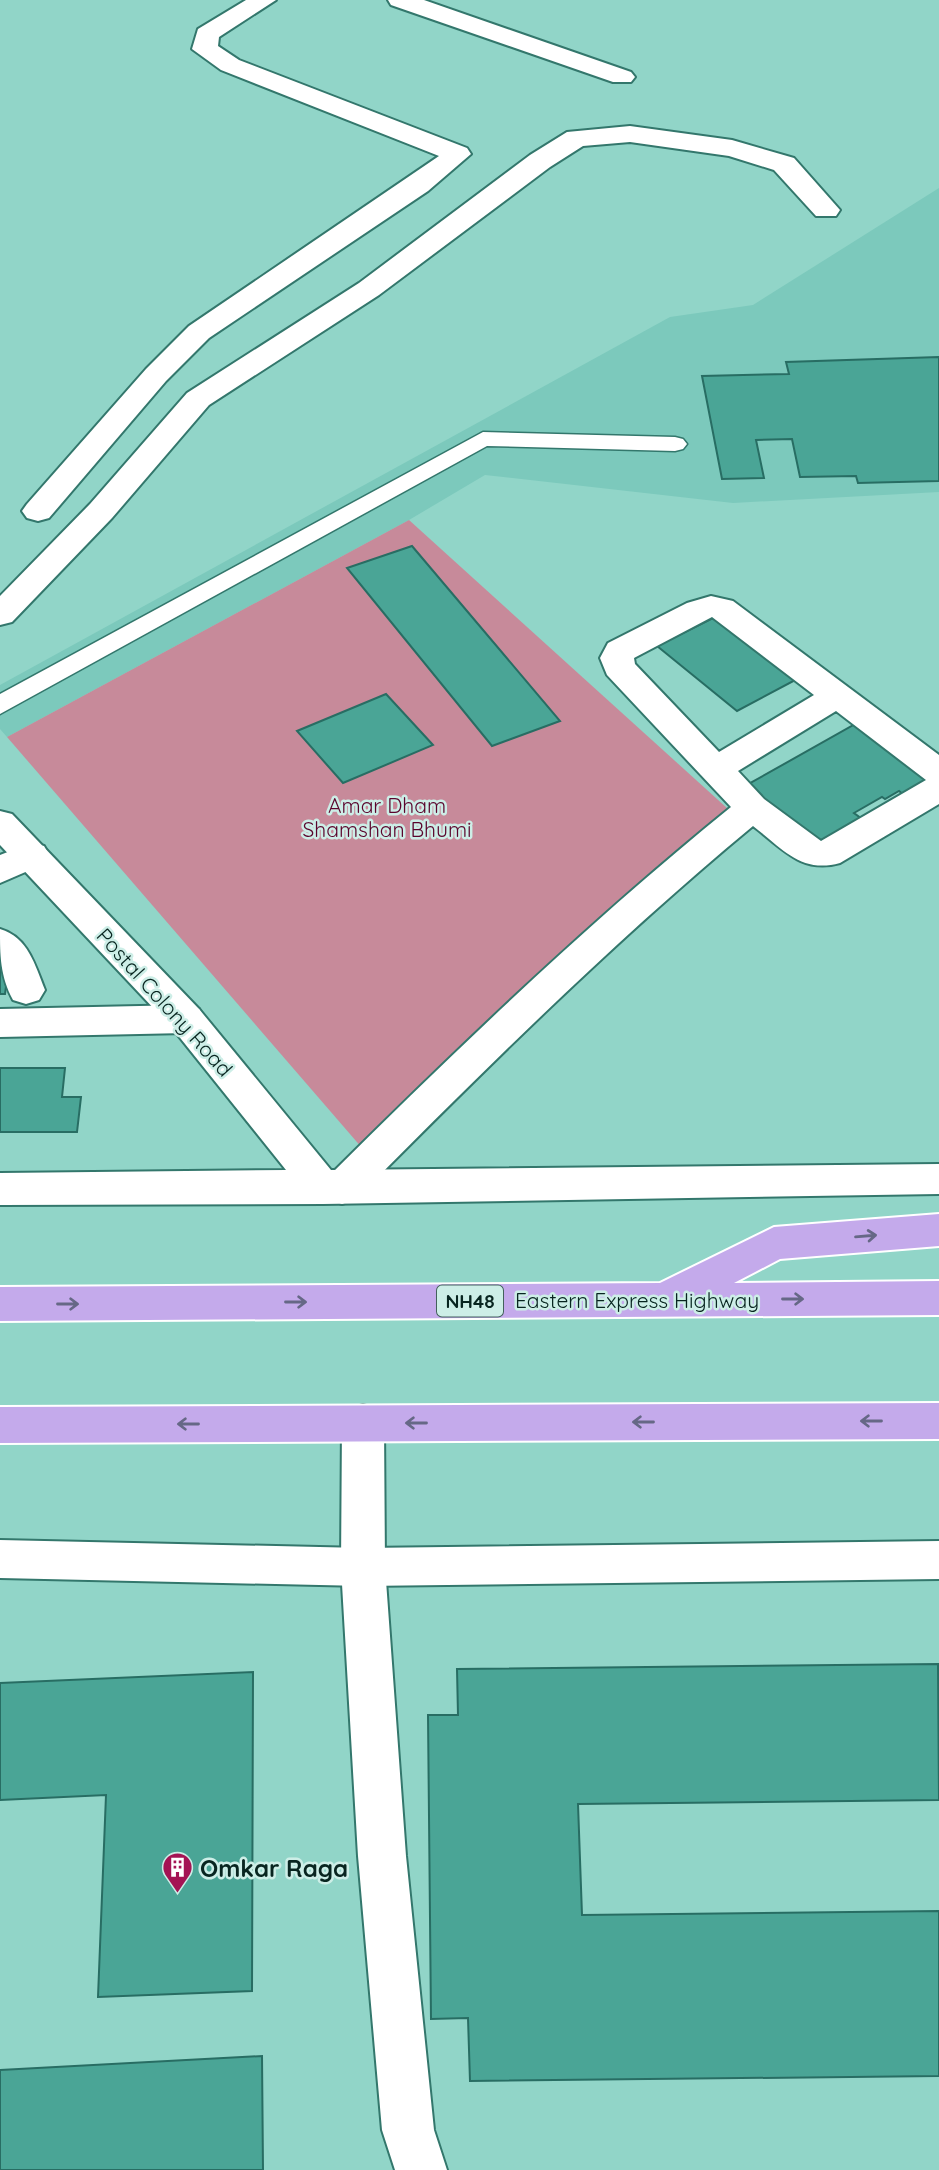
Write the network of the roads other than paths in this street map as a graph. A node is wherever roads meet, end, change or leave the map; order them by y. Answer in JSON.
{"nodes":[{"id":1,"x":264,"y":0,"type":"edge"},
{"id":2,"x":400,"y":0,"type":"edge"},
{"id":3,"x":622,"y":77,"type":"dead end"},
{"id":4,"x":488,"y":166,"type":"junction"},
{"id":5,"x":826,"y":210,"type":"dead end"},
{"id":6,"x":675,"y":444,"type":"dead end"},
{"id":7,"x":37,"y":510,"type":"dead end"},
{"id":8,"x":4,"y":604,"type":"edge"},
{"id":9,"x":838,"y":695,"type":"junction"},
{"id":10,"x":0,"y":705,"type":"edge"},
{"id":11,"x":716,"y":769,"type":"junction"},
{"id":12,"x":939,"y":773,"type":"edge"},
{"id":13,"x":939,"y":788,"type":"edge"},
{"id":14,"x":752,"y":808,"type":"junction"},
{"id":15,"x":0,"y":823,"type":"edge"},
{"id":16,"x":15,"y":863,"type":"edge"},
{"id":17,"x":0,"y":942,"type":"edge"},
{"id":18,"x":26,"y":990,"type":"dead end"},
{"id":19,"x":186,"y":1019,"type":"junction"},
{"id":20,"x":0,"y":1023,"type":"edge"},
{"id":21,"x":939,"y":1178,"type":"edge"},
{"id":22,"x":332,"y":1188,"type":"junction"},
{"id":23,"x":0,"y":1189,"type":"edge"},
{"id":24,"x":939,"y":1230,"type":"edge"},
{"id":25,"x":939,"y":1298,"type":"edge"},
{"id":26,"x":664,"y":1300,"type":"junction"},
{"id":27,"x":0,"y":1304,"type":"edge"},
{"id":28,"x":939,"y":1421,"type":"edge"},
{"id":29,"x":363,"y":1423,"type":"junction"},
{"id":30,"x":0,"y":1425,"type":"edge"},
{"id":31,"x":0,"y":1559,"type":"edge"},
{"id":32,"x":939,"y":1560,"type":"edge"},
{"id":33,"x":363,"y":1567,"type":"junction"},
{"id":34,"x":421,"y":2170,"type":"edge"}],
"edges":[{"from":1,"to":4,"type":"street"},
{"from":2,"to":3,"type":"street"},
{"from":4,"to":5,"type":"street"},
{"from":4,"to":7,"type":"street"},
{"from":4,"to":8,"type":"street"},
{"from":6,"to":10,"type":"lane"},
{"from":9,"to":11,"type":"street"},
{"from":9,"to":11,"type":"street"},
{"from":9,"to":12,"type":"street"},
{"from":11,"to":14,"type":"street"},
{"from":13,"to":14,"type":"street"},
{"from":14,"to":22,"type":"street"},
{"from":15,"to":16,"type":"street","name":"Postal Colony Road"},
{"from":16,"to":19,"type":"street","name":"Postal Colony Road"},
{"from":17,"to":18,"type":"street"},
{"from":19,"to":20,"type":"street"},
{"from":19,"to":22,"type":"street","name":"Postal Colony Road"},
{"from":21,"to":22,"type":"street"},
{"from":22,"to":23,"type":"street"},
{"from":26,"to":24,"type":"highway","one_way":true},
{"from":26,"to":25,"type":"highway","name":"Eastern Express Highway","number":"NH48","one_way":true},
{"from":27,"to":26,"type":"highway","name":"Eastern Express Highway","number":"NH48","one_way":true},
{"from":28,"to":29,"type":"highway","one_way":true},
{"from":29,"to":30,"type":"highway","one_way":true},
{"from":29,"to":33,"type":"street"},
{"from":31,"to":33,"type":"street"},
{"from":32,"to":33,"type":"street"},
{"from":33,"to":34,"type":"street"}]}
